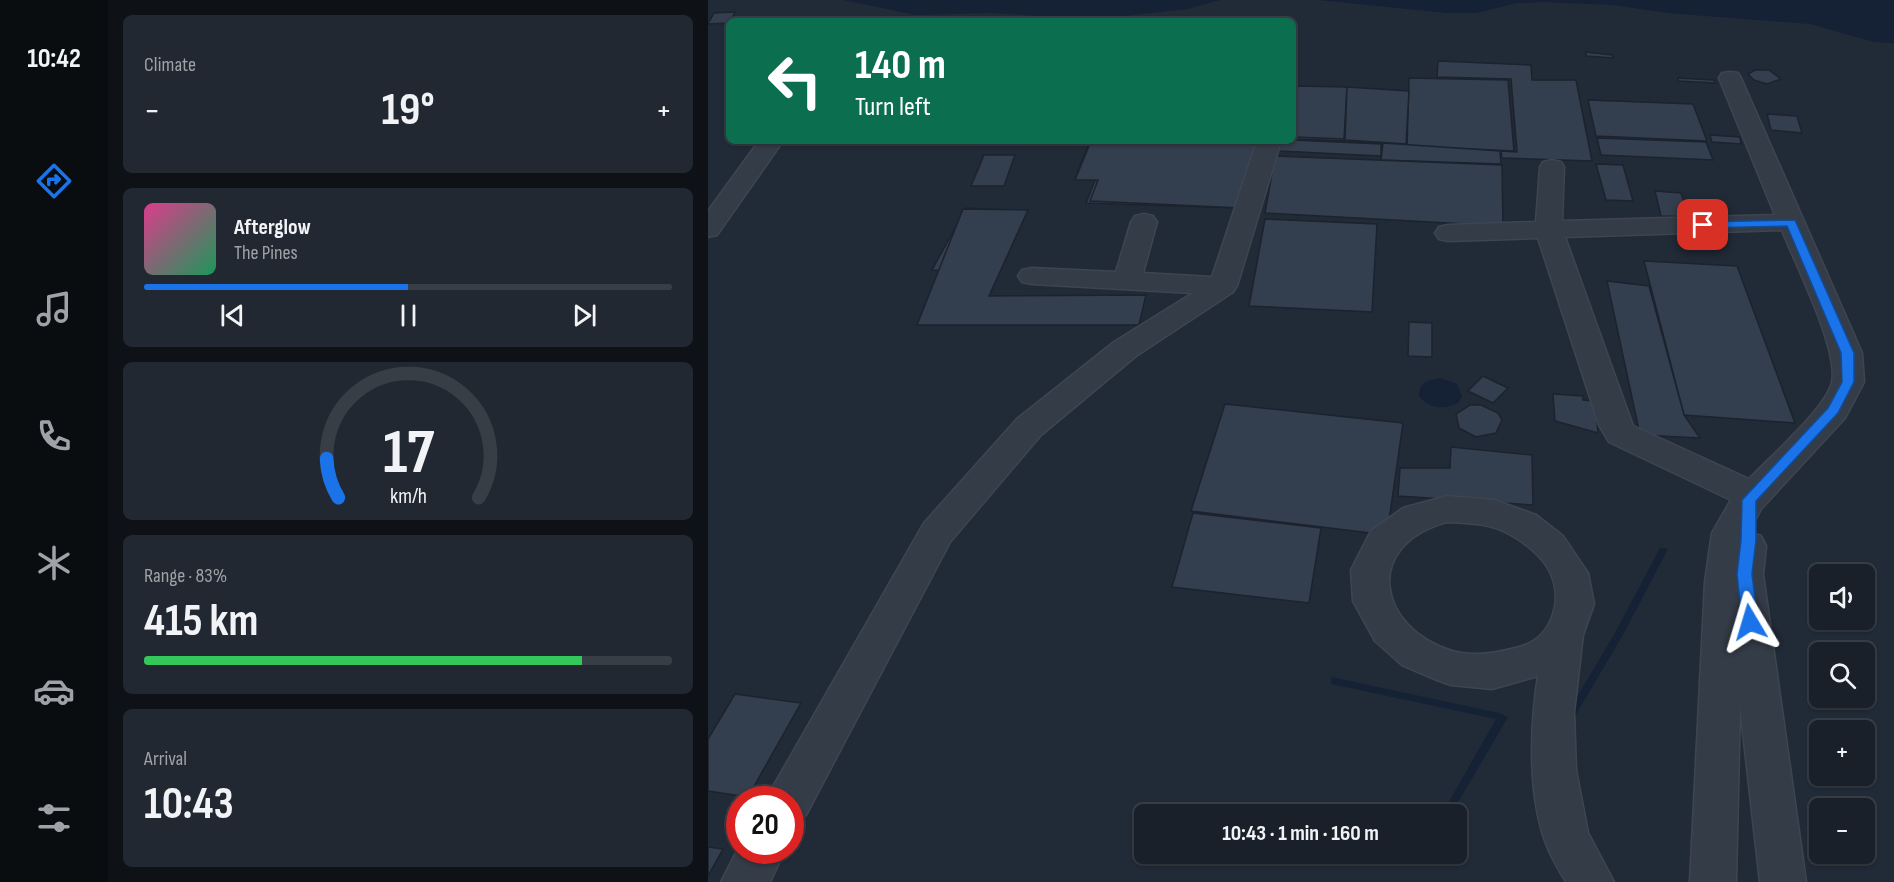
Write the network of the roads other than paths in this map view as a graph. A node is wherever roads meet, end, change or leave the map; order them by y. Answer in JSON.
{"nodes":[{"id":1,"x":1730,"y":78,"type":"dead end"},
{"id":2,"x":769,"y":144,"type":"edge"},
{"id":3,"x":1268,"y":144,"type":"edge"},
{"id":4,"x":1552,"y":167,"type":"dead end"},
{"id":5,"x":1143,"y":222,"type":"dead end"},
{"id":6,"x":1791,"y":222,"type":"junction"},
{"id":7,"x":708,"y":229,"type":"edge"},
{"id":8,"x":1548,"y":230,"type":"junction"},
{"id":9,"x":1448,"y":233,"type":"dead end"},
{"id":10,"x":1032,"y":276,"type":"dead end"},
{"id":11,"x":1127,"y":281,"type":"junction"},
{"id":12,"x":1223,"y":286,"type":"junction"},
{"id":13,"x":1751,"y":497,"type":"junction"},
{"id":14,"x":1564,"y":636,"type":"junction"},
{"id":15,"x":798,"y":786,"type":"edge"},
{"id":16,"x":754,"y":864,"type":"edge"},
{"id":17,"x":744,"y":882,"type":"edge"},
{"id":18,"x":1591,"y":882,"type":"edge"},
{"id":19,"x":1713,"y":882,"type":"edge"},
{"id":20,"x":1783,"y":882,"type":"edge"}],
"edges":[{"from":1,"to":6,"type":"street"},
{"from":2,"to":7,"type":"street"},
{"from":3,"to":12,"type":"street"},
{"from":4,"to":8,"type":"street"},
{"from":5,"to":11,"type":"street"},
{"from":6,"to":8,"type":"street"},
{"from":6,"to":13,"type":"street"},
{"from":8,"to":9,"type":"street"},
{"from":8,"to":13,"type":"street"},
{"from":10,"to":11,"type":"street"},
{"from":11,"to":12,"type":"street"},
{"from":12,"to":15,"type":"street"},
{"from":13,"to":19,"type":"street"},
{"from":13,"to":20,"type":"street"},
{"from":14,"to":14,"type":"street"},
{"from":14,"to":18,"type":"street"},
{"from":16,"to":17,"type":"street"}]}
